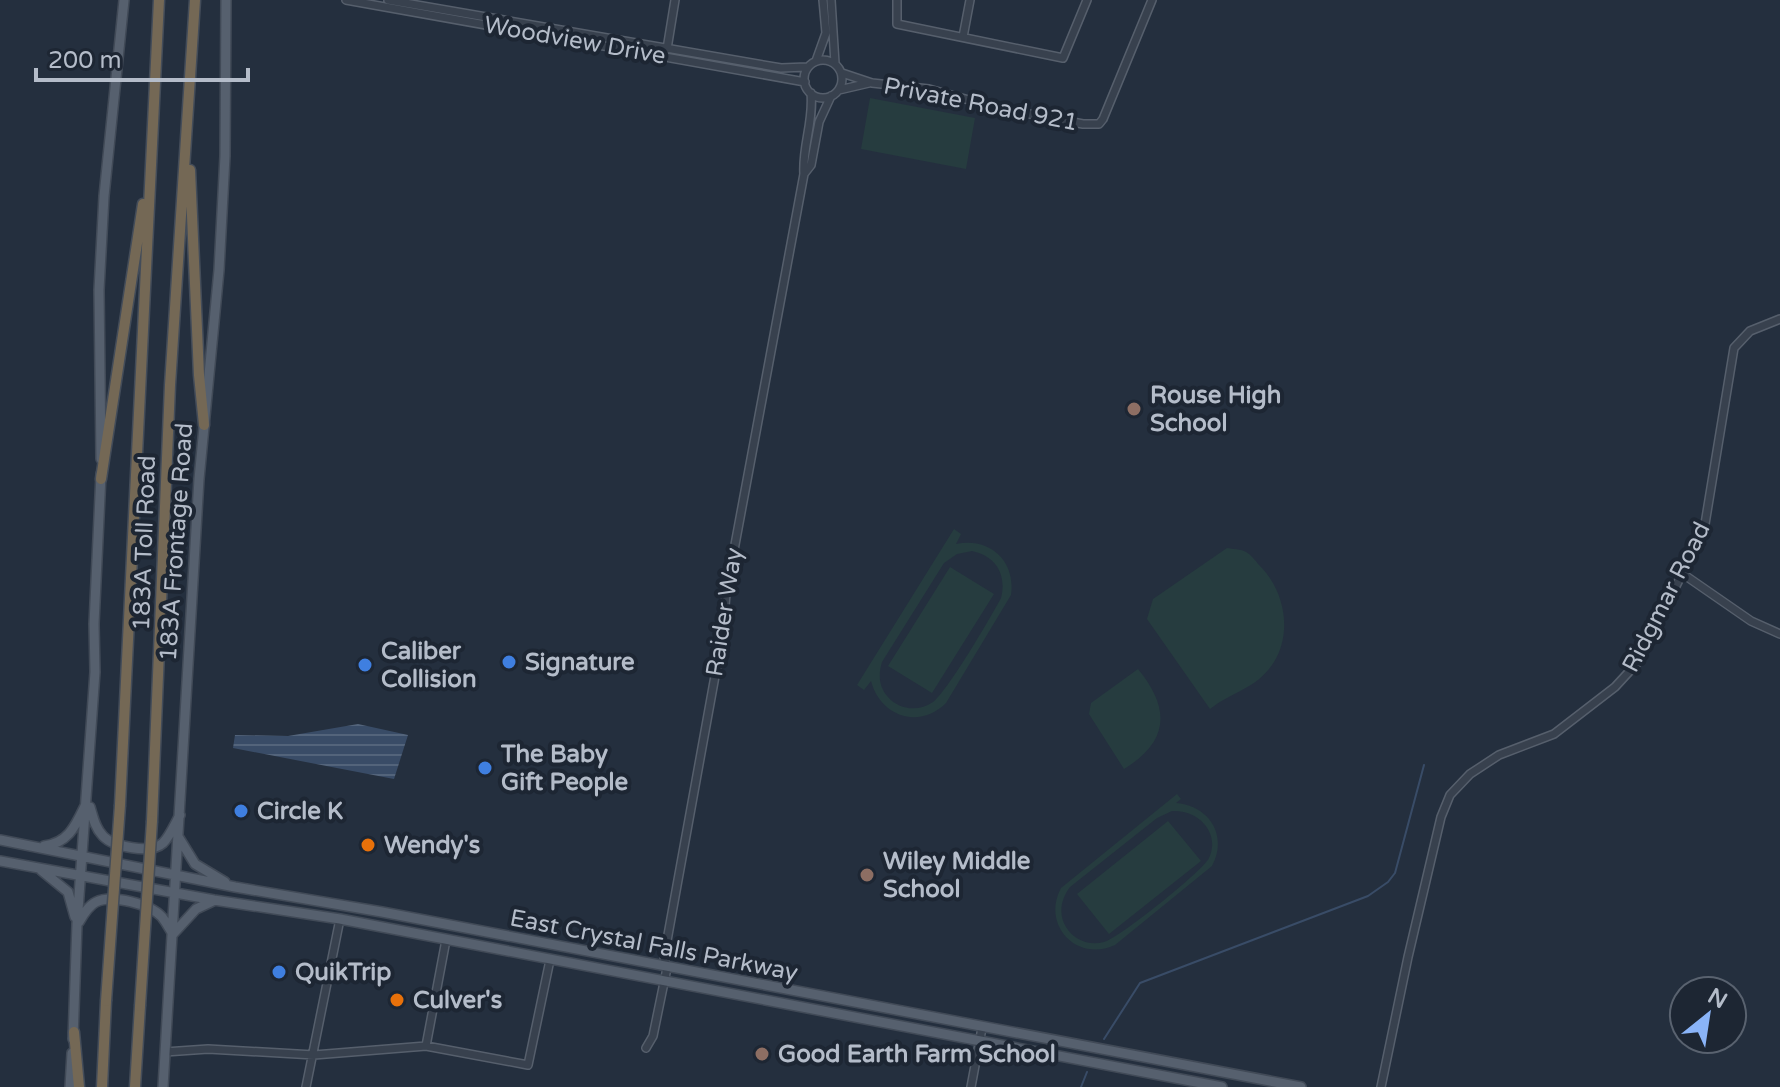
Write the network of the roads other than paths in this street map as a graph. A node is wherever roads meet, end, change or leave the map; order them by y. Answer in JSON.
{"nodes":[{"id":1,"x":124,"y":0,"type":"edge"},
{"id":2,"x":159,"y":0,"type":"edge"},
{"id":3,"x":195,"y":0,"type":"edge"},
{"id":4,"x":226,"y":0,"type":"edge"},
{"id":5,"x":346,"y":0,"type":"edge"},
{"id":6,"x":388,"y":0,"type":"edge"},
{"id":7,"x":675,"y":0,"type":"edge"},
{"id":8,"x":823,"y":0,"type":"edge"},
{"id":9,"x":831,"y":0,"type":"edge"},
{"id":10,"x":897,"y":0,"type":"edge"},
{"id":11,"x":970,"y":0,"type":"edge"},
{"id":12,"x":1087,"y":0,"type":"edge"},
{"id":13,"x":1152,"y":0,"type":"edge"},
{"id":14,"x":963,"y":37,"type":"junction"},
{"id":15,"x":668,"y":47,"type":"junction"},
{"id":16,"x":666,"y":57,"type":"junction"},
{"id":17,"x":816,"y":61,"type":"junction"},
{"id":18,"x":835,"y":63,"type":"junction"},
{"id":19,"x":807,"y":67,"type":"junction"},
{"id":20,"x":842,"y":73,"type":"junction"},
{"id":21,"x":805,"y":82,"type":"junction"},
{"id":22,"x":872,"y":83,"type":"junction"},
{"id":23,"x":839,"y":90,"type":"junction"},
{"id":24,"x":811,"y":93,"type":"junction"},
{"id":25,"x":831,"y":96,"type":"junction"},
{"id":26,"x":187,"y":124,"type":"junction"},
{"id":27,"x":152,"y":151,"type":"junction"},
{"id":28,"x":804,"y":174,"type":"junction"},
{"id":29,"x":1780,"y":319,"type":"edge"},
{"id":30,"x":204,"y":425,"type":"junction"},
{"id":31,"x":101,"y":479,"type":"junction"},
{"id":32,"x":1683,"y":574,"type":"junction"},
{"id":33,"x":1780,"y":634,"type":"edge"},
{"id":34,"x":88,"y":800,"type":"junction"},
{"id":35,"x":180,"y":814,"type":"junction"},
{"id":36,"x":179,"y":838,"type":"junction"},
{"id":37,"x":0,"y":840,"type":"edge"},
{"id":38,"x":35,"y":847,"type":"junction"},
{"id":39,"x":83,"y":856,"type":"junction"},
{"id":40,"x":0,"y":861,"type":"edge"},
{"id":41,"x":35,"y":867,"type":"junction"},
{"id":42,"x":81,"y":874,"type":"junction"},
{"id":43,"x":177,"y":875,"type":"junction"},
{"id":44,"x":235,"y":887,"type":"junction"},
{"id":45,"x":176,"y":893,"type":"junction"},
{"id":46,"x":214,"y":900,"type":"junction"},
{"id":47,"x":340,"y":919,"type":"junction"},
{"id":48,"x":77,"y":924,"type":"junction"},
{"id":49,"x":448,"y":926,"type":"junction"},
{"id":50,"x":173,"y":934,"type":"junction"},
{"id":51,"x":446,"y":940,"type":"junction"},
{"id":52,"x":552,"y":946,"type":"junction"},
{"id":53,"x":550,"y":960,"type":"junction"},
{"id":54,"x":667,"y":968,"type":"junction"},
{"id":55,"x":664,"y":981,"type":"junction"},
{"id":56,"x":828,"y":999,"type":"junction"},
{"id":57,"x":826,"y":1013,"type":"junction"},
{"id":58,"x":982,"y":1028,"type":"junction"},
{"id":59,"x":74,"y":1032,"type":"junction"},
{"id":60,"x":980,"y":1041,"type":"junction"},
{"id":61,"x":426,"y":1046,"type":"junction"},
{"id":62,"x":646,"y":1048,"type":"dead end"},
{"id":63,"x":165,"y":1052,"type":"junction"},
{"id":64,"x":314,"y":1055,"type":"junction"},
{"id":65,"x":1140,"y":1057,"type":"junction"},
{"id":66,"x":1140,"y":1072,"type":"junction"},
{"id":67,"x":70,"y":1087,"type":"edge"},
{"id":68,"x":79,"y":1087,"type":"edge"},
{"id":69,"x":102,"y":1087,"type":"edge"},
{"id":70,"x":135,"y":1087,"type":"edge"},
{"id":71,"x":163,"y":1087,"type":"edge"},
{"id":72,"x":306,"y":1087,"type":"edge"},
{"id":73,"x":971,"y":1087,"type":"edge"},
{"id":74,"x":1222,"y":1087,"type":"edge"},
{"id":75,"x":1301,"y":1087,"type":"edge"},
{"id":76,"x":1381,"y":1087,"type":"edge"}],
"edges":[{"from":1,"to":31,"type":"main road"},
{"from":2,"to":27,"type":"highway","name":"183A Toll Road"},
{"from":3,"to":26,"type":"highway","name":"183A Toll Road"},
{"from":4,"to":30,"type":"main road","name":"183A Frontage Road"},
{"from":5,"to":16,"type":"street","name":"Woodview Drive"},
{"from":6,"to":15,"type":"street","name":"Woodview Drive"},
{"from":7,"to":15,"type":"street"},
{"from":8,"to":17,"type":"street"},
{"from":9,"to":18,"type":"street"},
{"from":10,"to":14,"type":"street"},
{"from":11,"to":14,"type":"street"},
{"from":12,"to":14,"type":"street"},
{"from":13,"to":22,"type":"street","name":"Private Road 921"},
{"from":15,"to":16,"type":"street"},
{"from":15,"to":19,"type":"street","name":"Woodview Drive"},
{"from":16,"to":21,"type":"street","name":"Woodview Drive"},
{"from":17,"to":18,"type":"street"},
{"from":17,"to":19,"type":"street"},
{"from":18,"to":20,"type":"street"},
{"from":19,"to":21,"type":"street"},
{"from":20,"to":22,"type":"street","name":"Private Road 921"},
{"from":20,"to":23,"type":"street"},
{"from":21,"to":24,"type":"street"},
{"from":22,"to":23,"type":"street","name":"Private Road 921"},
{"from":23,"to":25,"type":"street"},
{"from":24,"to":25,"type":"street"},
{"from":24,"to":28,"type":"street","name":"Raider Way"},
{"from":25,"to":28,"type":"street","name":"Raider Way"},
{"from":26,"to":30,"type":"highway"},
{"from":26,"to":70,"type":"highway","name":"183A Toll Road","bridge":true},
{"from":27,"to":31,"type":"highway"},
{"from":27,"to":69,"type":"highway","name":"183A Toll Road","bridge":true},
{"from":28,"to":54,"type":"street","name":"Raider Way"},
{"from":29,"to":32,"type":"street","name":"Ridgmar Road"},
{"from":30,"to":35,"type":"main road","name":"183A Frontage Road"},
{"from":31,"to":34,"type":"main road"},
{"from":32,"to":33,"type":"street"},
{"from":32,"to":76,"type":"street","name":"Ridgmar Road"},
{"from":34,"to":35,"type":"main road"},
{"from":34,"to":38,"type":"main road"},
{"from":34,"to":39,"type":"main road"},
{"from":35,"to":36,"type":"main road","name":"183A Frontage Road"},
{"from":36,"to":43,"type":"main road","name":"183A Frontage Road"},
{"from":36,"to":44,"type":"main road"},
{"from":37,"to":38,"type":"main road","name":"East Crystal Falls Parkway"},
{"from":38,"to":39,"type":"main road","name":"East Crystal Falls Parkway"},
{"from":39,"to":42,"type":"main road"},
{"from":39,"to":43,"type":"main road","name":"East Crystal Falls Parkway"},
{"from":40,"to":41,"type":"main road","name":"East Crystal Falls Parkway"},
{"from":41,"to":42,"type":"main road","name":"East Crystal Falls Parkway"},
{"from":41,"to":48,"type":"main road"},
{"from":42,"to":45,"type":"main road","name":"East Crystal Falls Parkway"},
{"from":42,"to":48,"type":"main road"},
{"from":43,"to":44,"type":"main road","name":"East Crystal Falls Parkway"},
{"from":43,"to":45,"type":"main road","name":"183A Frontage Road"},
{"from":44,"to":49,"type":"main road","name":"East Crystal Falls Parkway"},
{"from":45,"to":46,"type":"main road","name":"East Crystal Falls Parkway"},
{"from":45,"to":50,"type":"main road","name":"183A Frontage Road"},
{"from":46,"to":47,"type":"main road","name":"East Crystal Falls Parkway"},
{"from":46,"to":50,"type":"main road"},
{"from":47,"to":51,"type":"main road","name":"East Crystal Falls Parkway"},
{"from":47,"to":64,"type":"street"},
{"from":48,"to":50,"type":"main road"},
{"from":48,"to":59,"type":"main road"},
{"from":49,"to":51,"type":"main road"},
{"from":49,"to":52,"type":"main road","name":"East Crystal Falls Parkway"},
{"from":50,"to":63,"type":"main road","name":"183A Frontage Road"},
{"from":51,"to":53,"type":"main road","name":"East Crystal Falls Parkway"},
{"from":51,"to":61,"type":"street"},
{"from":52,"to":53,"type":"main road"},
{"from":52,"to":54,"type":"main road","name":"East Crystal Falls Parkway"},
{"from":53,"to":55,"type":"main road","name":"East Crystal Falls Parkway"},
{"from":53,"to":61,"type":"street"},
{"from":54,"to":55,"type":"street","name":"Raider Way"},
{"from":54,"to":56,"type":"main road","name":"East Crystal Falls Parkway"},
{"from":55,"to":57,"type":"main road","name":"East Crystal Falls Parkway"},
{"from":55,"to":62,"type":"street","name":"Raider Way"},
{"from":56,"to":57,"type":"main road"},
{"from":56,"to":58,"type":"main road","name":"East Crystal Falls Parkway"},
{"from":57,"to":60,"type":"main road","name":"East Crystal Falls Parkway"},
{"from":58,"to":60,"type":"street"},
{"from":58,"to":65,"type":"main road","name":"East Crystal Falls Parkway"},
{"from":59,"to":67,"type":"main road"},
{"from":59,"to":68,"type":"highway"},
{"from":60,"to":66,"type":"main road","name":"East Crystal Falls Parkway"},
{"from":60,"to":73,"type":"street"},
{"from":61,"to":64,"type":"street"},
{"from":63,"to":64,"type":"street"},
{"from":63,"to":71,"type":"main road","name":"183A Frontage Road"},
{"from":64,"to":72,"type":"street"},
{"from":65,"to":66,"type":"main road"},
{"from":65,"to":75,"type":"main road","name":"East Crystal Falls Parkway"},
{"from":66,"to":74,"type":"main road","name":"East Crystal Falls Parkway"}]}
